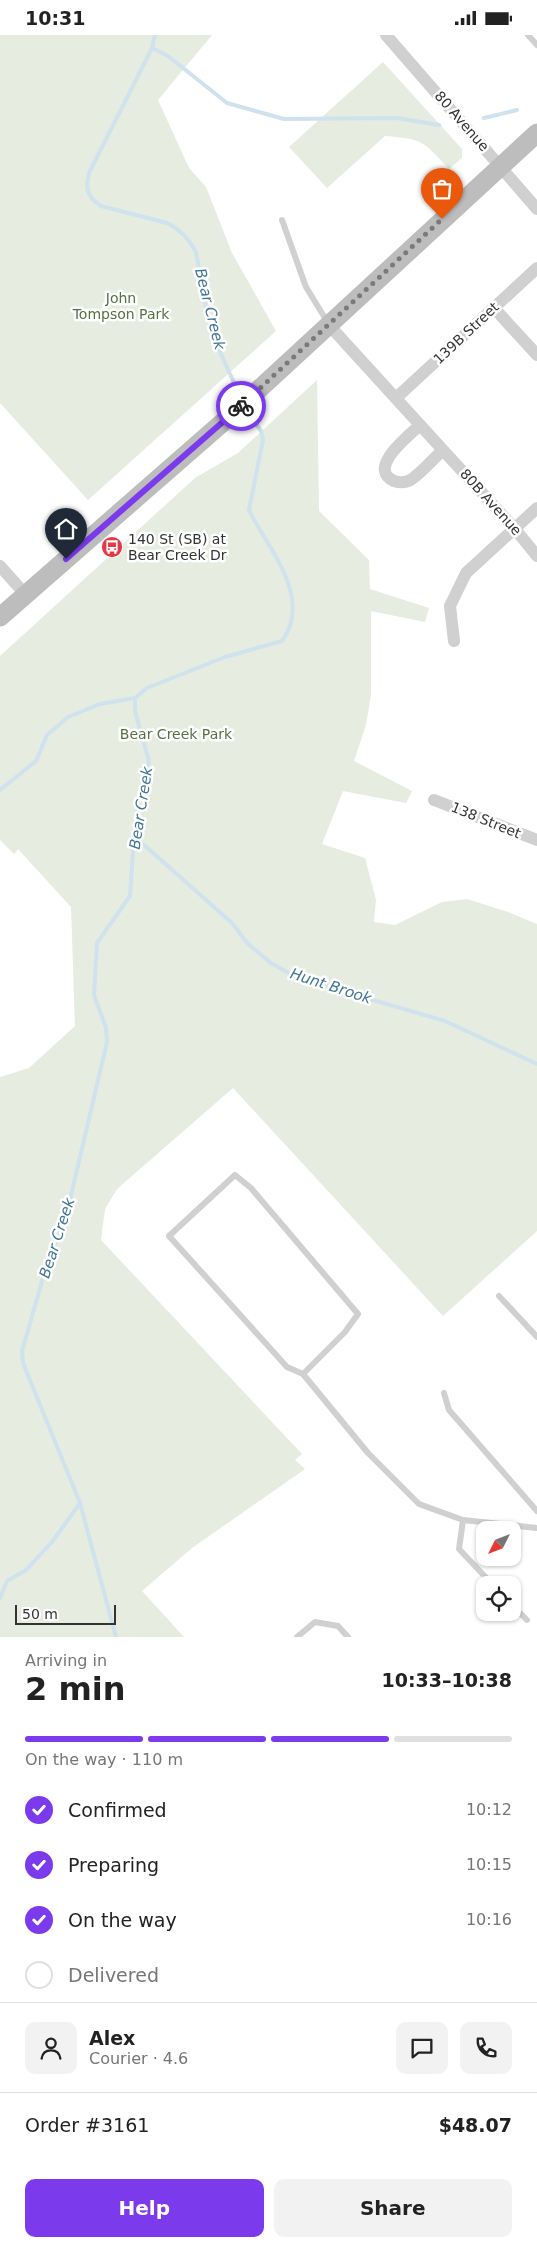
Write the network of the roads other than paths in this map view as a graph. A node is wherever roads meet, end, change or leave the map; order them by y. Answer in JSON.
{"nodes":[{"id":1,"x":386,"y":35,"type":"edge"},
{"id":2,"x":528,"y":35,"type":"edge"},
{"id":3,"x":537,"y":45,"type":"edge"},
{"id":4,"x":537,"y":133,"type":"edge"},
{"id":5,"x":501,"y":166,"type":"junction"},
{"id":6,"x":537,"y":209,"type":"edge"},
{"id":7,"x":282,"y":220,"type":"dead end"},
{"id":8,"x":537,"y":268,"type":"edge"},
{"id":9,"x":494,"y":308,"type":"junction"},
{"id":10,"x":328,"y":324,"type":"junction"},
{"id":11,"x":537,"y":355,"type":"edge"},
{"id":12,"x":396,"y":398,"type":"junction"},
{"id":13,"x":420,"y":425,"type":"junction"},
{"id":14,"x":443,"y":450,"type":"junction"},
{"id":15,"x":537,"y":509,"type":"edge"},
{"id":16,"x":515,"y":529,"type":"junction"},
{"id":17,"x":537,"y":556,"type":"edge"},
{"id":18,"x":0,"y":566,"type":"edge"},
{"id":19,"x":25,"y":594,"type":"junction"},
{"id":20,"x":0,"y":617,"type":"edge"},
{"id":21,"x":454,"y":641,"type":"dead end"},
{"id":22,"x":434,"y":800,"type":"dead end"},
{"id":23,"x":537,"y":840,"type":"edge"},
{"id":24,"x":499,"y":1296,"type":"dead end"},
{"id":25,"x":537,"y":1337,"type":"edge"},
{"id":26,"x":303,"y":1374,"type":"junction"},
{"id":27,"x":444,"y":1393,"type":"dead end"},
{"id":28,"x":537,"y":1511,"type":"edge"},
{"id":29,"x":463,"y":1520,"type":"junction"},
{"id":30,"x":537,"y":1529,"type":"edge"},
{"id":31,"x":484,"y":1576,"type":"edge"},
{"id":32,"x":521,"y":1614,"type":"edge"},
{"id":33,"x":527,"y":1620,"type":"dead end"},
{"id":34,"x":297,"y":1637,"type":"edge"},
{"id":35,"x":348,"y":1637,"type":"edge"}],
"edges":[{"from":1,"to":5,"type":"street","name":"80 Avenue"},
{"from":2,"to":3,"type":"lane"},
{"from":4,"to":5,"type":"main road"},
{"from":5,"to":6,"type":"street","name":"80 Avenue"},
{"from":5,"to":10,"type":"main road"},
{"from":7,"to":10,"type":"lane"},
{"from":8,"to":9,"type":"street","name":"139B Street"},
{"from":9,"to":11,"type":"street"},
{"from":9,"to":12,"type":"street","name":"139B Street"},
{"from":10,"to":12,"type":"street","name":"80B Avenue"},
{"from":10,"to":19,"type":"main road"},
{"from":12,"to":13,"type":"street","name":"80B Avenue"},
{"from":13,"to":14,"type":"street","name":"80B Avenue"},
{"from":13,"to":14,"type":"street"},
{"from":14,"to":16,"type":"street","name":"80B Avenue"},
{"from":15,"to":16,"type":"street"},
{"from":16,"to":17,"type":"street","name":"80B Avenue"},
{"from":16,"to":21,"type":"street"},
{"from":18,"to":19,"type":"street"},
{"from":19,"to":20,"type":"main road"},
{"from":22,"to":23,"type":"street","name":"138 Street"},
{"from":24,"to":25,"type":"lane"},
{"from":26,"to":26,"type":"lane"},
{"from":26,"to":29,"type":"lane"},
{"from":27,"to":28,"type":"lane"},
{"from":29,"to":30,"type":"lane"},
{"from":29,"to":31,"type":"lane"},
{"from":32,"to":33,"type":"lane"},
{"from":34,"to":35,"type":"lane"}]}
